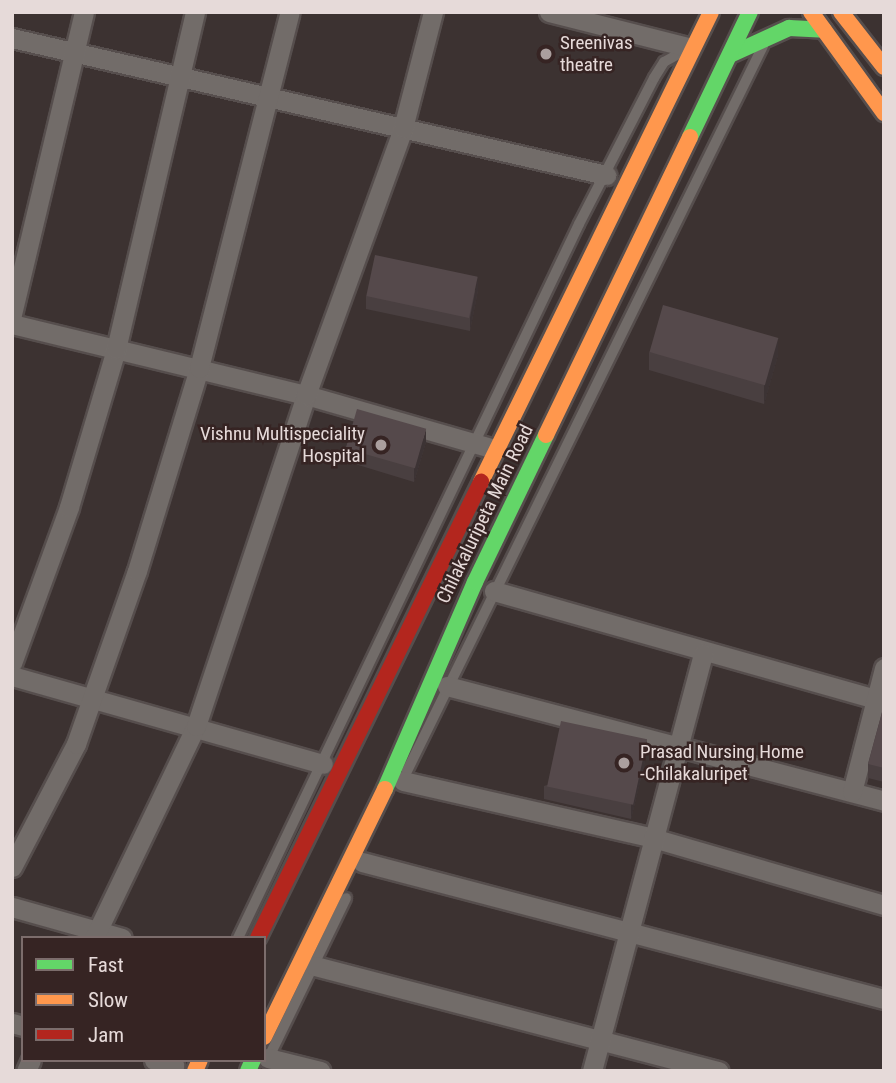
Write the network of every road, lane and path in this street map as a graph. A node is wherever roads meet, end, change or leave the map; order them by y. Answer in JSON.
{"nodes":[{"id":1,"x":84,"y":12,"type":"edge"},
{"id":2,"x":195,"y":12,"type":"edge"},
{"id":3,"x":290,"y":12,"type":"edge"},
{"id":4,"x":433,"y":12,"type":"edge"},
{"id":5,"x":549,"y":12,"type":"edge"},
{"id":6,"x":710,"y":12,"type":"edge"},
{"id":7,"x":750,"y":12,"type":"edge"},
{"id":8,"x":811,"y":12,"type":"edge"},
{"id":9,"x":841,"y":12,"type":"edge"},
{"id":10,"x":824,"y":30,"type":"junction"},
{"id":11,"x":767,"y":36,"type":"junction"},
{"id":12,"x":12,"y":38,"type":"edge"},
{"id":13,"x":692,"y":46,"type":"junction"},
{"id":14,"x":76,"y":52,"type":"junction"},
{"id":15,"x":732,"y":54,"type":"junction"},
{"id":16,"x":884,"y":67,"type":"edge"},
{"id":17,"x":180,"y":77,"type":"junction"},
{"id":18,"x":267,"y":97,"type":"junction"},
{"id":19,"x":884,"y":113,"type":"edge"},
{"id":20,"x":403,"y":128,"type":"junction"},
{"id":21,"x":606,"y":175,"type":"junction"},
{"id":22,"x":12,"y":314,"type":"edge"},
{"id":23,"x":12,"y":324,"type":"edge"},
{"id":24,"x":116,"y":349,"type":"junction"},
{"id":25,"x":199,"y":369,"type":"junction"},
{"id":26,"x":306,"y":394,"type":"junction"},
{"id":27,"x":486,"y":446,"type":"junction"},
{"id":28,"x":494,"y":591,"type":"junction"},
{"id":29,"x":703,"y":653,"type":"junction"},
{"id":30,"x":12,"y":663,"type":"edge"},
{"id":31,"x":884,"y":668,"type":"edge"},
{"id":32,"x":12,"y":676,"type":"edge"},
{"id":33,"x":447,"y":686,"type":"junction"},
{"id":34,"x":875,"y":699,"type":"junction"},
{"id":35,"x":90,"y":701,"type":"junction"},
{"id":36,"x":196,"y":726,"type":"junction"},
{"id":37,"x":677,"y":745,"type":"junction"},
{"id":38,"x":323,"y":764,"type":"junction"},
{"id":39,"x":403,"y":780,"type":"junction"},
{"id":40,"x":852,"y":792,"type":"junction"},
{"id":41,"x":884,"y":801,"type":"edge"},
{"id":42,"x":653,"y":838,"type":"junction"},
{"id":43,"x":362,"y":862,"type":"junction"},
{"id":44,"x":12,"y":867,"type":"edge"},
{"id":45,"x":884,"y":905,"type":"edge"},
{"id":46,"x":12,"y":907,"type":"edge"},
{"id":47,"x":629,"y":932,"type":"junction"},
{"id":48,"x":95,"y":934,"type":"edge"},
{"id":49,"x":239,"y":936,"type":"edge"},
{"id":50,"x":259,"y":936,"type":"edge"},
{"id":51,"x":315,"y":966,"type":"junction"},
{"id":52,"x":884,"y":999,"type":"edge"},
{"id":53,"x":266,"y":1033,"type":"edge"},
{"id":54,"x":601,"y":1040,"type":"junction"},
{"id":55,"x":266,"y":1054,"type":"edge"},
{"id":56,"x":261,"y":1063,"type":"edge"},
{"id":57,"x":248,"y":1071,"type":"edge"},
{"id":58,"x":320,"y":1071,"type":"edge"},
{"id":59,"x":592,"y":1071,"type":"edge"},
{"id":60,"x":719,"y":1071,"type":"edge"}],
"edges":[{"from":1,"to":14,"type":"street"},
{"from":2,"to":17,"type":"street"},
{"from":3,"to":18,"type":"street"},
{"from":4,"to":20,"type":"street"},
{"from":5,"to":13,"type":"street"},
{"from":6,"to":13,"type":"main road","name":"Chilakaluripeta Main Road"},
{"from":7,"to":15,"type":"main road","name":"Chilakaluripeta Main Road"},
{"from":8,"to":10,"type":"main road"},
{"from":9,"to":16,"type":"main road"},
{"from":10,"to":11,"type":"main road"},
{"from":10,"to":19,"type":"main road"},
{"from":11,"to":15,"type":"main road"},
{"from":11,"to":28,"type":"lane"},
{"from":12,"to":14,"type":"street"},
{"from":13,"to":21,"type":"lane"},
{"from":13,"to":27,"type":"main road","name":"Chilakaluripeta Main Road"},
{"from":14,"to":17,"type":"street"},
{"from":14,"to":22,"type":"street"},
{"from":15,"to":53,"type":"main road","name":"Chilakaluripeta Main Road"},
{"from":17,"to":18,"type":"street"},
{"from":17,"to":24,"type":"street"},
{"from":18,"to":20,"type":"street"},
{"from":18,"to":25,"type":"street"},
{"from":20,"to":21,"type":"street"},
{"from":20,"to":26,"type":"street"},
{"from":21,"to":27,"type":"lane"},
{"from":23,"to":24,"type":"street"},
{"from":24,"to":25,"type":"street"},
{"from":24,"to":30,"type":"street"},
{"from":25,"to":26,"type":"street"},
{"from":25,"to":35,"type":"street"},
{"from":26,"to":27,"type":"street"},
{"from":26,"to":36,"type":"street"},
{"from":27,"to":38,"type":"lane"},
{"from":27,"to":50,"type":"main road","name":"Chilakaluripeta Main Road"},
{"from":28,"to":29,"type":"street"},
{"from":28,"to":33,"type":"lane"},
{"from":29,"to":34,"type":"street"},
{"from":29,"to":37,"type":"street"},
{"from":31,"to":34,"type":"street"},
{"from":32,"to":35,"type":"street"},
{"from":33,"to":37,"type":"street"},
{"from":33,"to":39,"type":"lane"},
{"from":34,"to":40,"type":"street"},
{"from":35,"to":36,"type":"street"},
{"from":35,"to":44,"type":"street"},
{"from":36,"to":38,"type":"street"},
{"from":36,"to":48,"type":"street"},
{"from":37,"to":40,"type":"street"},
{"from":37,"to":42,"type":"street"},
{"from":38,"to":49,"type":"lane"},
{"from":39,"to":42,"type":"street"},
{"from":39,"to":43,"type":"lane"},
{"from":40,"to":41,"type":"street"},
{"from":42,"to":45,"type":"street"},
{"from":42,"to":47,"type":"street"},
{"from":43,"to":47,"type":"street"},
{"from":43,"to":51,"type":"lane"},
{"from":46,"to":48,"type":"street"},
{"from":47,"to":52,"type":"street"},
{"from":47,"to":54,"type":"street"},
{"from":51,"to":54,"type":"street"},
{"from":51,"to":55,"type":"lane"},
{"from":54,"to":59,"type":"street"},
{"from":54,"to":60,"type":"street"},
{"from":56,"to":57,"type":"main road"},
{"from":56,"to":58,"type":"street"}]}
